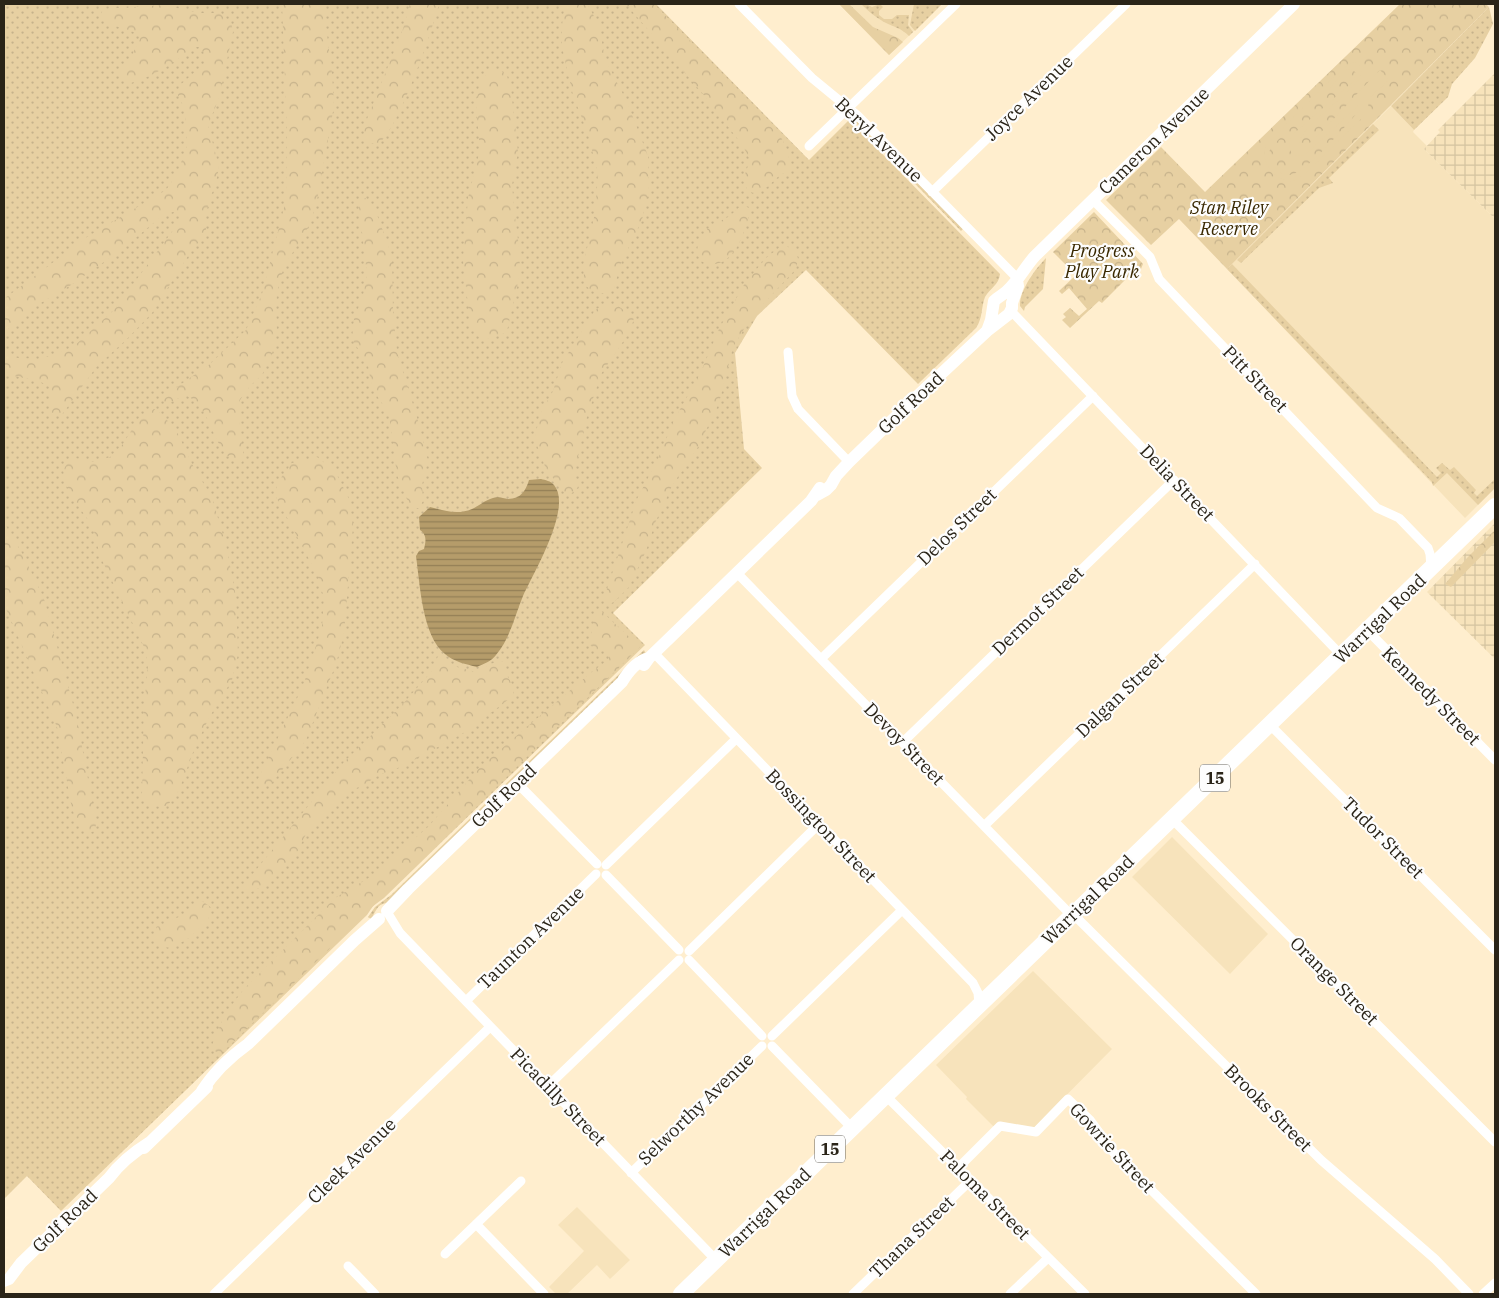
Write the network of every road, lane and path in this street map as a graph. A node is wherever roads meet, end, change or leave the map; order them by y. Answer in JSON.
{"nodes":[{"id":1,"x":738,"y":4,"type":"edge"},
{"id":2,"x":956,"y":4,"type":"edge"},
{"id":3,"x":1126,"y":4,"type":"edge"},
{"id":4,"x":1294,"y":4,"type":"edge"},
{"id":5,"x":849,"y":108,"type":"junction"},
{"id":6,"x":809,"y":146,"type":"dead end"},
{"id":7,"x":932,"y":192,"type":"junction"},
{"id":8,"x":1093,"y":200,"type":"junction"},
{"id":9,"x":1017,"y":280,"type":"junction"},
{"id":10,"x":1001,"y":296,"type":"junction"},
{"id":11,"x":994,"y":308,"type":"junction"},
{"id":12,"x":1010,"y":310,"type":"junction"},
{"id":13,"x":987,"y":331,"type":"junction"},
{"id":14,"x":788,"y":352,"type":"dead end"},
{"id":15,"x":1093,"y":396,"type":"junction"},
{"id":16,"x":849,"y":462,"type":"junction"},
{"id":17,"x":1174,"y":480,"type":"junction"},
{"id":18,"x":1495,"y":506,"type":"edge"},
{"id":19,"x":1428,"y":548,"type":"junction"},
{"id":20,"x":1450,"y":550,"type":"junction"},
{"id":21,"x":1255,"y":564,"type":"junction"},
{"id":22,"x":1431,"y":568,"type":"junction"},
{"id":23,"x":737,"y":573,"type":"junction"},
{"id":24,"x":1368,"y":631,"type":"junction"},
{"id":25,"x":651,"y":655,"type":"junction"},
{"id":26,"x":1342,"y":656,"type":"junction"},
{"id":27,"x":821,"y":659,"type":"junction"},
{"id":28,"x":1270,"y":725,"type":"junction"},
{"id":29,"x":736,"y":738,"type":"junction"},
{"id":30,"x":902,"y":742,"type":"junction"},
{"id":31,"x":1495,"y":760,"type":"edge"},
{"id":32,"x":517,"y":783,"type":"junction"},
{"id":33,"x":1172,"y":819,"type":"junction"},
{"id":34,"x":819,"y":824,"type":"junction"},
{"id":35,"x":984,"y":826,"type":"junction"},
{"id":36,"x":602,"y":865,"type":"junction"},
{"id":37,"x":596,"y":874,"type":"junction"},
{"id":38,"x":606,"y":875,"type":"junction"},
{"id":39,"x":902,"y":910,"type":"junction"},
{"id":40,"x":1072,"y":915,"type":"junction"},
{"id":41,"x":384,"y":917,"type":"junction"},
{"id":42,"x":1495,"y":950,"type":"edge"},
{"id":43,"x":684,"y":955,"type":"junction"},
{"id":44,"x":466,"y":1001,"type":"junction"},
{"id":45,"x":979,"y":1005,"type":"junction"},
{"id":46,"x":490,"y":1027,"type":"junction"},
{"id":47,"x":767,"y":1036,"type":"junction"},
{"id":48,"x":762,"y":1046,"type":"junction"},
{"id":49,"x":772,"y":1046,"type":"junction"},
{"id":50,"x":548,"y":1086,"type":"junction"},
{"id":51,"x":886,"y":1096,"type":"junction"},
{"id":52,"x":852,"y":1128,"type":"junction"},
{"id":53,"x":1495,"y":1142,"type":"edge"},
{"id":54,"x":958,"y":1168,"type":"junction"},
{"id":55,"x":631,"y":1173,"type":"junction"},
{"id":56,"x":970,"y":1180,"type":"junction"},
{"id":57,"x":520,"y":1181,"type":"dead end"},
{"id":58,"x":476,"y":1224,"type":"junction"},
{"id":59,"x":445,"y":1254,"type":"dead end"},
{"id":60,"x":1048,"y":1258,"type":"junction"},
{"id":61,"x":716,"y":1260,"type":"junction"},
{"id":62,"x":348,"y":1266,"type":"dead end"},
{"id":63,"x":5,"y":1278,"type":"edge"},
{"id":64,"x":1495,"y":1283,"type":"edge"},
{"id":65,"x":214,"y":1294,"type":"edge"},
{"id":66,"x":375,"y":1294,"type":"edge"},
{"id":67,"x":544,"y":1294,"type":"edge"},
{"id":68,"x":681,"y":1294,"type":"edge"},
{"id":69,"x":853,"y":1294,"type":"edge"},
{"id":70,"x":1010,"y":1294,"type":"edge"},
{"id":71,"x":1085,"y":1294,"type":"edge"},
{"id":72,"x":1256,"y":1294,"type":"edge"},
{"id":73,"x":1469,"y":1294,"type":"edge"},
{"id":74,"x":1483,"y":1294,"type":"edge"}],
"edges":[{"from":1,"to":5,"type":"street","name":"Beryl Avenue"},
{"from":2,"to":5,"type":"street"},
{"from":3,"to":7,"type":"street","name":"Joyce Avenue"},
{"from":4,"to":8,"type":"street","name":"Cameron Avenue"},
{"from":5,"to":6,"type":"street"},
{"from":5,"to":7,"type":"street","name":"Beryl Avenue"},
{"from":7,"to":9,"type":"street","name":"Beryl Avenue"},
{"from":8,"to":9,"type":"street","name":"Cameron Avenue"},
{"from":8,"to":19,"type":"street","name":"Pitt Street"},
{"from":9,"to":10,"type":"street","name":"Cameron Avenue"},
{"from":9,"to":12,"type":"street","name":"Cameron Avenue"},
{"from":10,"to":11,"type":"street"},
{"from":10,"to":12,"type":"street"},
{"from":11,"to":12,"type":"street"},
{"from":11,"to":13,"type":"street","name":"Golf Road"},
{"from":12,"to":13,"type":"street","name":"Golf Road"},
{"from":12,"to":15,"type":"street","name":"Delia Street"},
{"from":13,"to":16,"type":"street","name":"Golf Road"},
{"from":14,"to":16,"type":"street"},
{"from":15,"to":17,"type":"street","name":"Delia Street"},
{"from":15,"to":27,"type":"street","name":"Delos Street"},
{"from":16,"to":23,"type":"street","name":"Golf Road"},
{"from":17,"to":21,"type":"street","name":"Delia Street"},
{"from":17,"to":30,"type":"street","name":"Dermot Street"},
{"from":18,"to":20,"type":"highway","name":"Warrigal Road","number":"15"},
{"from":19,"to":20,"type":"street"},
{"from":19,"to":22,"type":"street"},
{"from":20,"to":22,"type":"highway","name":"Warrigal Road","number":"15"},
{"from":21,"to":26,"type":"street","name":"Delia Street"},
{"from":21,"to":35,"type":"street","name":"Dalgan Street"},
{"from":22,"to":24,"type":"highway","name":"Warrigal Road","number":"15"},
{"from":23,"to":25,"type":"street","name":"Golf Road"},
{"from":23,"to":27,"type":"street","name":"Devoy Street"},
{"from":24,"to":26,"type":"highway","name":"Warrigal Road","number":"15"},
{"from":24,"to":31,"type":"street","name":"Kennedy Street"},
{"from":25,"to":29,"type":"street","name":"Bossington Street"},
{"from":25,"to":32,"type":"street","name":"Golf Road"},
{"from":26,"to":28,"type":"highway","name":"Warrigal Road","number":"15"},
{"from":27,"to":30,"type":"street","name":"Devoy Street"},
{"from":28,"to":33,"type":"highway","name":"Warrigal Road","number":"15"},
{"from":28,"to":42,"type":"street","name":"Tudor Street"},
{"from":29,"to":34,"type":"street","name":"Bossington Street"},
{"from":29,"to":36,"type":"street"},
{"from":30,"to":35,"type":"street","name":"Devoy Street"},
{"from":32,"to":36,"type":"street"},
{"from":32,"to":41,"type":"street","name":"Golf Road"},
{"from":33,"to":40,"type":"highway","name":"Warrigal Road","number":"15"},
{"from":33,"to":53,"type":"street","name":"Orange Street"},
{"from":34,"to":39,"type":"street","name":"Bossington Street"},
{"from":34,"to":43,"type":"street"},
{"from":35,"to":40,"type":"street","name":"Devoy Street"},
{"from":36,"to":37,"type":"street"},
{"from":36,"to":38,"type":"street"},
{"from":37,"to":38,"type":"street"},
{"from":37,"to":44,"type":"street","name":"Taunton Avenue"},
{"from":38,"to":43,"type":"street"},
{"from":39,"to":45,"type":"street","name":"Bossington Street"},
{"from":39,"to":47,"type":"street"},
{"from":40,"to":45,"type":"highway","name":"Warrigal Road","number":"15"},
{"from":40,"to":73,"type":"street","name":"Brooks Street"},
{"from":41,"to":44,"type":"street","name":"Picadilly Street"},
{"from":41,"to":63,"type":"street","name":"Golf Road"},
{"from":43,"to":47,"type":"street"},
{"from":43,"to":50,"type":"street"},
{"from":44,"to":46,"type":"street","name":"Picadilly Street"},
{"from":45,"to":51,"type":"highway","name":"Warrigal Road","number":"15"},
{"from":46,"to":50,"type":"street","name":"Picadilly Street"},
{"from":46,"to":65,"type":"street","name":"Cleek Avenue"},
{"from":47,"to":48,"type":"street"},
{"from":47,"to":49,"type":"street"},
{"from":48,"to":49,"type":"street"},
{"from":48,"to":55,"type":"street","name":"Selworthy Avenue"},
{"from":49,"to":52,"type":"street"},
{"from":50,"to":55,"type":"street","name":"Picadilly Street"},
{"from":51,"to":52,"type":"highway","name":"Warrigal Road","number":"15"},
{"from":51,"to":54,"type":"street","name":"Paloma Street"},
{"from":52,"to":61,"type":"highway","name":"Warrigal Road","number":"15"},
{"from":54,"to":56,"type":"street","name":"Paloma Street"},
{"from":54,"to":72,"type":"street","name":"Gowrie Street"},
{"from":55,"to":61,"type":"street","name":"Picadilly Street"},
{"from":56,"to":60,"type":"street","name":"Paloma Street"},
{"from":56,"to":69,"type":"street","name":"Thana Street"},
{"from":57,"to":58,"type":"street"},
{"from":58,"to":59,"type":"street"},
{"from":58,"to":67,"type":"street"},
{"from":60,"to":70,"type":"street"},
{"from":60,"to":71,"type":"street","name":"Paloma Street"},
{"from":61,"to":68,"type":"highway","name":"Warrigal Road","number":"15"},
{"from":62,"to":66,"type":"street"},
{"from":64,"to":74,"type":"street"}]}
